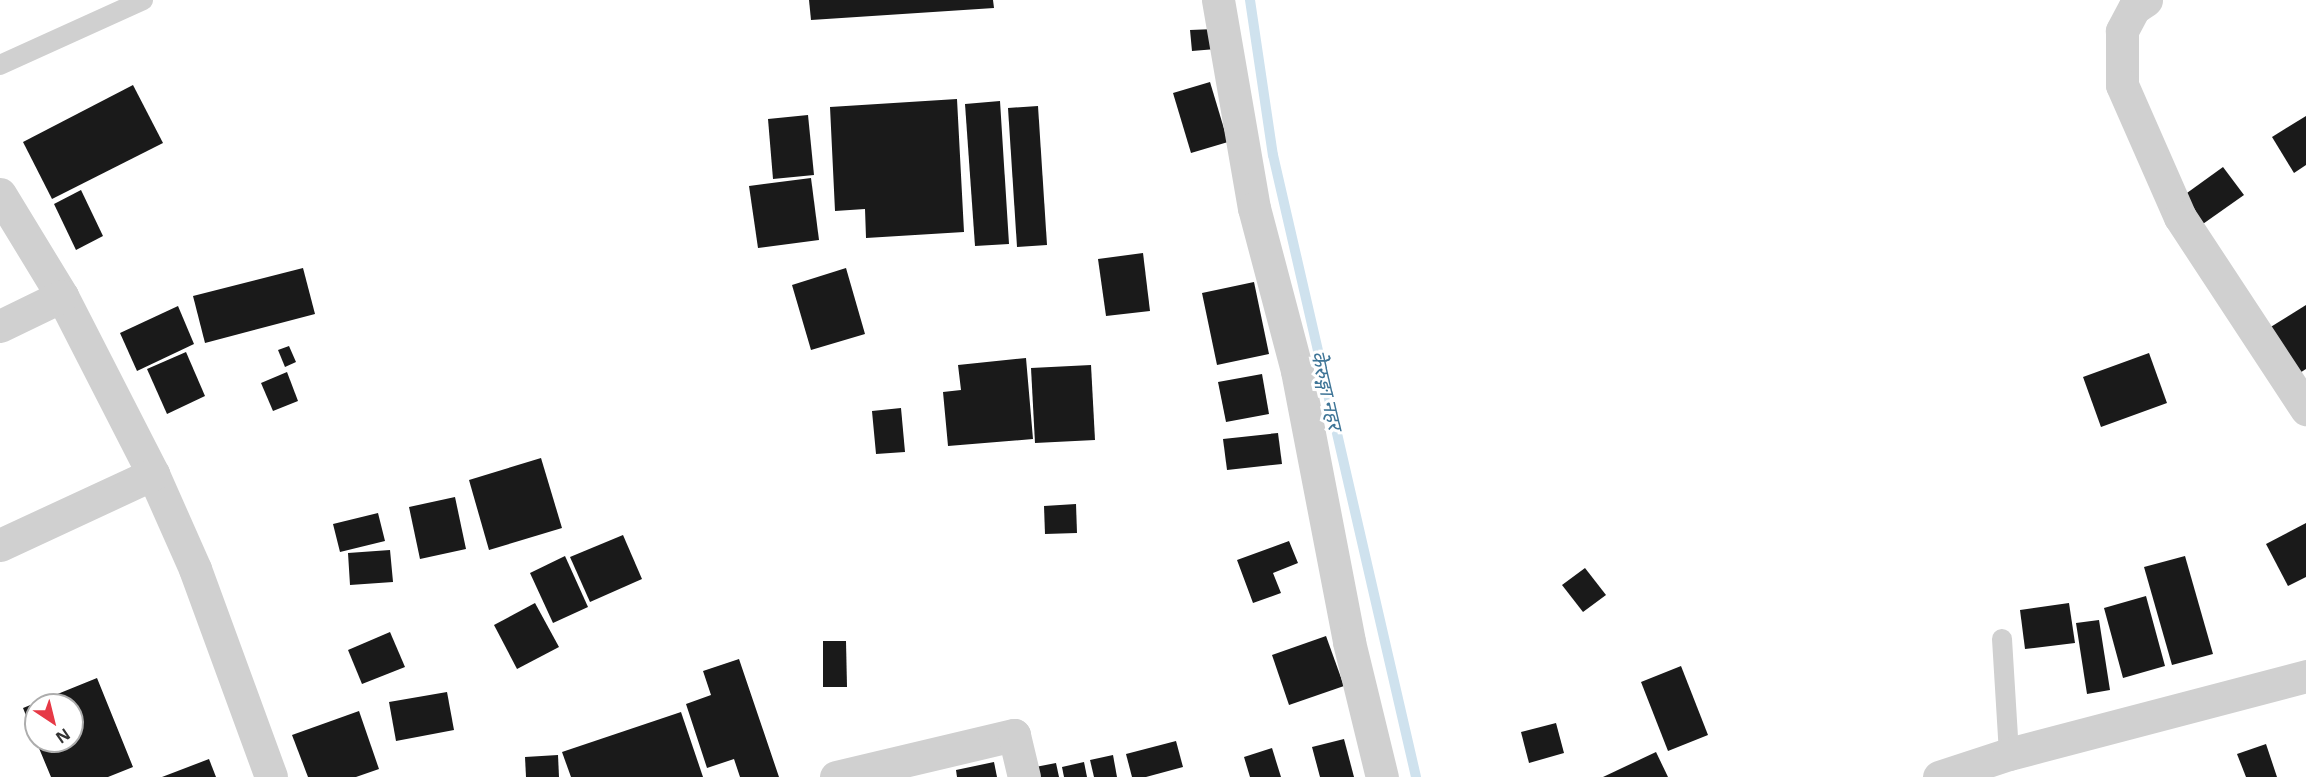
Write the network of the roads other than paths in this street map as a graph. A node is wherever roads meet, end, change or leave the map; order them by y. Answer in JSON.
{"nodes":[{"id":1,"x":143,"y":0,"type":"edge"},
{"id":2,"x":1218,"y":0,"type":"edge"},
{"id":3,"x":2146,"y":0,"type":"edge"},
{"id":4,"x":0,"y":64,"type":"edge"},
{"id":5,"x":0,"y":194,"type":"edge"},
{"id":6,"x":62,"y":296,"type":"junction"},
{"id":7,"x":0,"y":326,"type":"edge"},
{"id":8,"x":2306,"y":408,"type":"edge"},
{"id":9,"x":153,"y":474,"type":"junction"},
{"id":10,"x":0,"y":545,"type":"edge"},
{"id":11,"x":2002,"y":639,"type":"dead end"},
{"id":12,"x":2306,"y":676,"type":"edge"},
{"id":13,"x":2009,"y":754,"type":"junction"},
{"id":14,"x":271,"y":777,"type":"edge"},
{"id":15,"x":836,"y":777,"type":"edge"},
{"id":16,"x":1024,"y":777,"type":"edge"},
{"id":17,"x":1382,"y":777,"type":"edge"},
{"id":18,"x":1940,"y":777,"type":"edge"}],
"edges":[{"from":1,"to":4,"type":"lane"},
{"from":2,"to":17,"type":"street"},
{"from":3,"to":8,"type":"street"},
{"from":5,"to":6,"type":"street"},
{"from":6,"to":7,"type":"street"},
{"from":6,"to":9,"type":"street"},
{"from":9,"to":10,"type":"street"},
{"from":9,"to":14,"type":"street"},
{"from":11,"to":13,"type":"lane"},
{"from":12,"to":13,"type":"street"},
{"from":13,"to":18,"type":"street"},
{"from":15,"to":16,"type":"street"}]}
